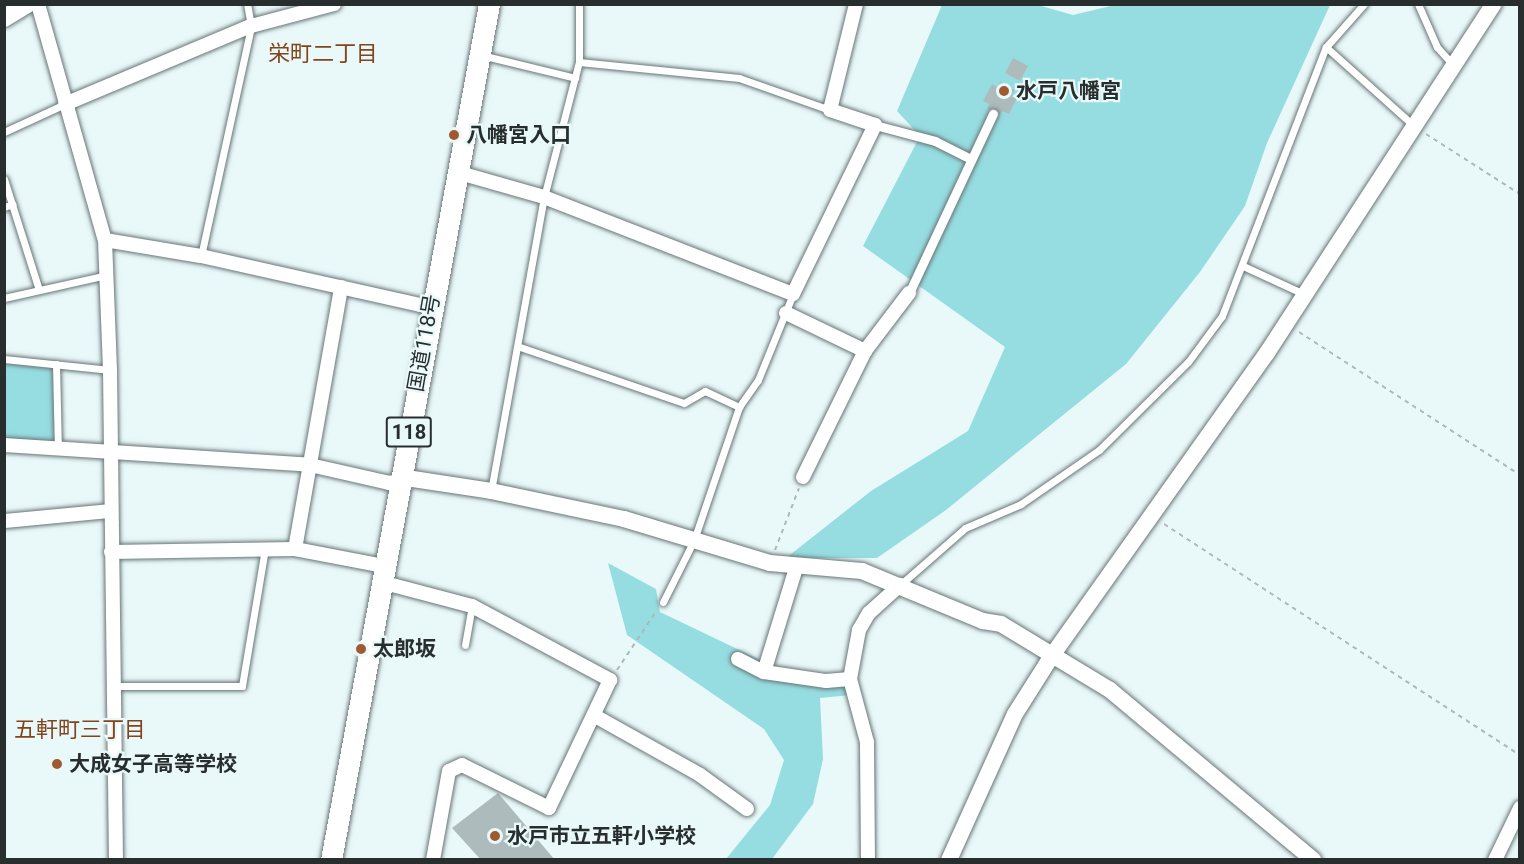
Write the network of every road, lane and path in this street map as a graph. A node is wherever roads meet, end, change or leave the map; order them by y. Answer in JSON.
{"nodes":[{"id":1,"x":27,"y":4,"type":"edge"},
{"id":2,"x":38,"y":4,"type":"edge"},
{"id":3,"x":247,"y":4,"type":"edge"},
{"id":4,"x":334,"y":4,"type":"edge"},
{"id":5,"x":489,"y":4,"type":"edge"},
{"id":6,"x":579,"y":4,"type":"edge"},
{"id":7,"x":856,"y":4,"type":"edge"},
{"id":8,"x":1364,"y":4,"type":"edge"},
{"id":9,"x":1418,"y":4,"type":"edge"},
{"id":10,"x":1494,"y":4,"type":"edge"},
{"id":11,"x":4,"y":18,"type":"edge"},
{"id":12,"x":251,"y":26,"type":"junction"},
{"id":13,"x":1326,"y":46,"type":"junction"},
{"id":14,"x":479,"y":55,"type":"junction"},
{"id":15,"x":579,"y":62,"type":"junction"},
{"id":16,"x":1454,"y":66,"type":"junction"},
{"id":17,"x":574,"y":78,"type":"junction"},
{"id":18,"x":65,"y":104,"type":"junction"},
{"id":19,"x":830,"y":110,"type":"junction"},
{"id":20,"x":993,"y":114,"type":"dead end"},
{"id":21,"x":874,"y":125,"type":"junction"},
{"id":22,"x":1415,"y":126,"type":"junction"},
{"id":23,"x":4,"y":132,"type":"edge"},
{"id":24,"x":970,"y":159,"type":"junction"},
{"id":25,"x":456,"y":171,"type":"junction"},
{"id":26,"x":4,"y":178,"type":"edge"},
{"id":27,"x":1520,"y":194,"type":"edge"},
{"id":28,"x":544,"y":197,"type":"junction"},
{"id":29,"x":13,"y":204,"type":"junction"},
{"id":30,"x":4,"y":207,"type":"edge"},
{"id":31,"x":105,"y":240,"type":"junction"},
{"id":32,"x":201,"y":256,"type":"junction"},
{"id":33,"x":1243,"y":267,"type":"junction"},
{"id":34,"x":106,"y":275,"type":"junction"},
{"id":35,"x":341,"y":287,"type":"junction"},
{"id":36,"x":39,"y":290,"type":"junction"},
{"id":37,"x":909,"y":293,"type":"joint"},
{"id":38,"x":793,"y":294,"type":"junction"},
{"id":39,"x":1306,"y":295,"type":"junction"},
{"id":40,"x":4,"y":298,"type":"edge"},
{"id":41,"x":430,"y":307,"type":"junction"},
{"id":42,"x":786,"y":313,"type":"junction"},
{"id":43,"x":1287,"y":324,"type":"junction"},
{"id":44,"x":520,"y":347,"type":"junction"},
{"id":45,"x":865,"y":351,"type":"junction"},
{"id":46,"x":4,"y":359,"type":"edge"},
{"id":47,"x":56,"y":364,"type":"junction"},
{"id":48,"x":110,"y":370,"type":"junction"},
{"id":49,"x":740,"y":407,"type":"junction"},
{"id":50,"x":4,"y":445,"type":"edge"},
{"id":51,"x":58,"y":450,"type":"junction"},
{"id":52,"x":110,"y":454,"type":"junction"},
{"id":53,"x":310,"y":465,"type":"junction"},
{"id":54,"x":1520,"y":475,"type":"edge"},
{"id":55,"x":803,"y":477,"type":"joint"},
{"id":56,"x":400,"y":481,"type":"junction"},
{"id":57,"x":491,"y":491,"type":"junction"},
{"id":58,"x":110,"y":511,"type":"junction"},
{"id":59,"x":1150,"y":515,"type":"junction"},
{"id":60,"x":4,"y":521,"type":"edge"},
{"id":61,"x":694,"y":540,"type":"junction"},
{"id":62,"x":265,"y":548,"type":"junction"},
{"id":63,"x":295,"y":549,"type":"junction"},
{"id":64,"x":111,"y":552,"type":"junction"},
{"id":65,"x":770,"y":562,"type":"junction"},
{"id":66,"x":797,"y":565,"type":"junction"},
{"id":67,"x":383,"y":574,"type":"junction"},
{"id":68,"x":900,"y":585,"type":"junction"},
{"id":69,"x":663,"y":602,"type":"joint"},
{"id":70,"x":472,"y":606,"type":"junction"},
{"id":71,"x":465,"y":645,"type":"dead end"},
{"id":72,"x":1053,"y":654,"type":"junction"},
{"id":73,"x":738,"y":659,"type":"dead end"},
{"id":74,"x":764,"y":672,"type":"junction"},
{"id":75,"x":850,"y":679,"type":"junction"},
{"id":76,"x":610,"y":680,"type":"junction"},
{"id":77,"x":114,"y":686,"type":"junction"},
{"id":78,"x":595,"y":716,"type":"junction"},
{"id":79,"x":1520,"y":755,"type":"edge"},
{"id":80,"x":1520,"y":808,"type":"edge"},
{"id":81,"x":747,"y":809,"type":"dead end"},
{"id":82,"x":116,"y":860,"type":"edge"},
{"id":83,"x":331,"y":860,"type":"edge"},
{"id":84,"x":433,"y":860,"type":"edge"},
{"id":85,"x":868,"y":860,"type":"edge"},
{"id":86,"x":949,"y":860,"type":"edge"},
{"id":87,"x":1313,"y":860,"type":"edge"},
{"id":88,"x":1495,"y":860,"type":"edge"}],
"edges":[{"from":1,"to":11,"type":"main road"},
{"from":2,"to":18,"type":"street"},
{"from":3,"to":12,"type":"lane"},
{"from":4,"to":12,"type":"street"},
{"from":5,"to":14,"type":"highway","name":"国道118号","number":"118"},
{"from":6,"to":15,"type":"lane"},
{"from":7,"to":19,"type":"street"},
{"from":8,"to":13,"type":"lane"},
{"from":9,"to":16,"type":"lane"},
{"from":10,"to":16,"type":"street"},
{"from":12,"to":18,"type":"street"},
{"from":12,"to":32,"type":"lane"},
{"from":13,"to":22,"type":"lane"},
{"from":13,"to":33,"type":"lane"},
{"from":14,"to":17,"type":"lane"},
{"from":14,"to":25,"type":"highway","name":"国道118号","number":"118"},
{"from":15,"to":17,"type":"lane"},
{"from":15,"to":19,"type":"lane"},
{"from":16,"to":22,"type":"street"},
{"from":17,"to":28,"type":"lane"},
{"from":18,"to":23,"type":"lane"},
{"from":18,"to":31,"type":"street"},
{"from":19,"to":21,"type":"street"},
{"from":20,"to":24,"type":"street"},
{"from":21,"to":24,"type":"street"},
{"from":21,"to":38,"type":"street"},
{"from":22,"to":27,"type":"path"},
{"from":22,"to":39,"type":"street"},
{"from":24,"to":37,"type":"street"},
{"from":25,"to":28,"type":"street"},
{"from":25,"to":41,"type":"highway","name":"国道118号","number":"118"},
{"from":26,"to":29,"type":"lane"},
{"from":28,"to":38,"type":"street"},
{"from":28,"to":44,"type":"lane"},
{"from":29,"to":30,"type":"lane"},
{"from":29,"to":36,"type":"lane"},
{"from":31,"to":32,"type":"street"},
{"from":31,"to":34,"type":"street"},
{"from":32,"to":35,"type":"street"},
{"from":33,"to":39,"type":"lane"},
{"from":33,"to":68,"type":"lane"},
{"from":34,"to":36,"type":"lane"},
{"from":34,"to":48,"type":"street"},
{"from":35,"to":41,"type":"street"},
{"from":35,"to":53,"type":"street"},
{"from":36,"to":40,"type":"lane"},
{"from":37,"to":45,"type":"street"},
{"from":38,"to":42,"type":"lane"},
{"from":39,"to":43,"type":"street"},
{"from":41,"to":56,"type":"highway","name":"国道118号","number":"118"},
{"from":42,"to":45,"type":"street"},
{"from":42,"to":49,"type":"lane"},
{"from":43,"to":54,"type":"path"},
{"from":43,"to":59,"type":"street"},
{"from":44,"to":49,"type":"lane"},
{"from":44,"to":57,"type":"lane"},
{"from":45,"to":55,"type":"street"},
{"from":46,"to":47,"type":"lane"},
{"from":47,"to":48,"type":"lane"},
{"from":47,"to":51,"type":"lane"},
{"from":48,"to":52,"type":"street"},
{"from":49,"to":61,"type":"lane"},
{"from":50,"to":51,"type":"street"},
{"from":51,"to":52,"type":"street"},
{"from":52,"to":53,"type":"street"},
{"from":52,"to":58,"type":"street"},
{"from":53,"to":56,"type":"street"},
{"from":53,"to":63,"type":"street"},
{"from":55,"to":65,"type":"path"},
{"from":56,"to":57,"type":"street"},
{"from":56,"to":67,"type":"highway","name":"国道118号","number":"118"},
{"from":57,"to":61,"type":"street"},
{"from":58,"to":60,"type":"street"},
{"from":58,"to":64,"type":"street"},
{"from":59,"to":72,"type":"street"},
{"from":59,"to":79,"type":"path"},
{"from":61,"to":65,"type":"street"},
{"from":61,"to":69,"type":"lane"},
{"from":62,"to":63,"type":"street"},
{"from":62,"to":64,"type":"street"},
{"from":62,"to":77,"type":"lane"},
{"from":63,"to":67,"type":"street"},
{"from":64,"to":77,"type":"street"},
{"from":65,"to":66,"type":"street"},
{"from":66,"to":68,"type":"street"},
{"from":66,"to":74,"type":"street"},
{"from":67,"to":70,"type":"street"},
{"from":67,"to":83,"type":"highway","name":"国道118号","number":"118"},
{"from":68,"to":72,"type":"street"},
{"from":68,"to":75,"type":"street"},
{"from":69,"to":76,"type":"path"},
{"from":70,"to":71,"type":"lane"},
{"from":70,"to":76,"type":"street"},
{"from":72,"to":86,"type":"street"},
{"from":72,"to":87,"type":"street"},
{"from":73,"to":74,"type":"street"},
{"from":74,"to":75,"type":"street"},
{"from":75,"to":85,"type":"street"},
{"from":76,"to":78,"type":"street"},
{"from":77,"to":82,"type":"street"},
{"from":78,"to":81,"type":"street"},
{"from":78,"to":84,"type":"street"},
{"from":80,"to":88,"type":"street"}]}
